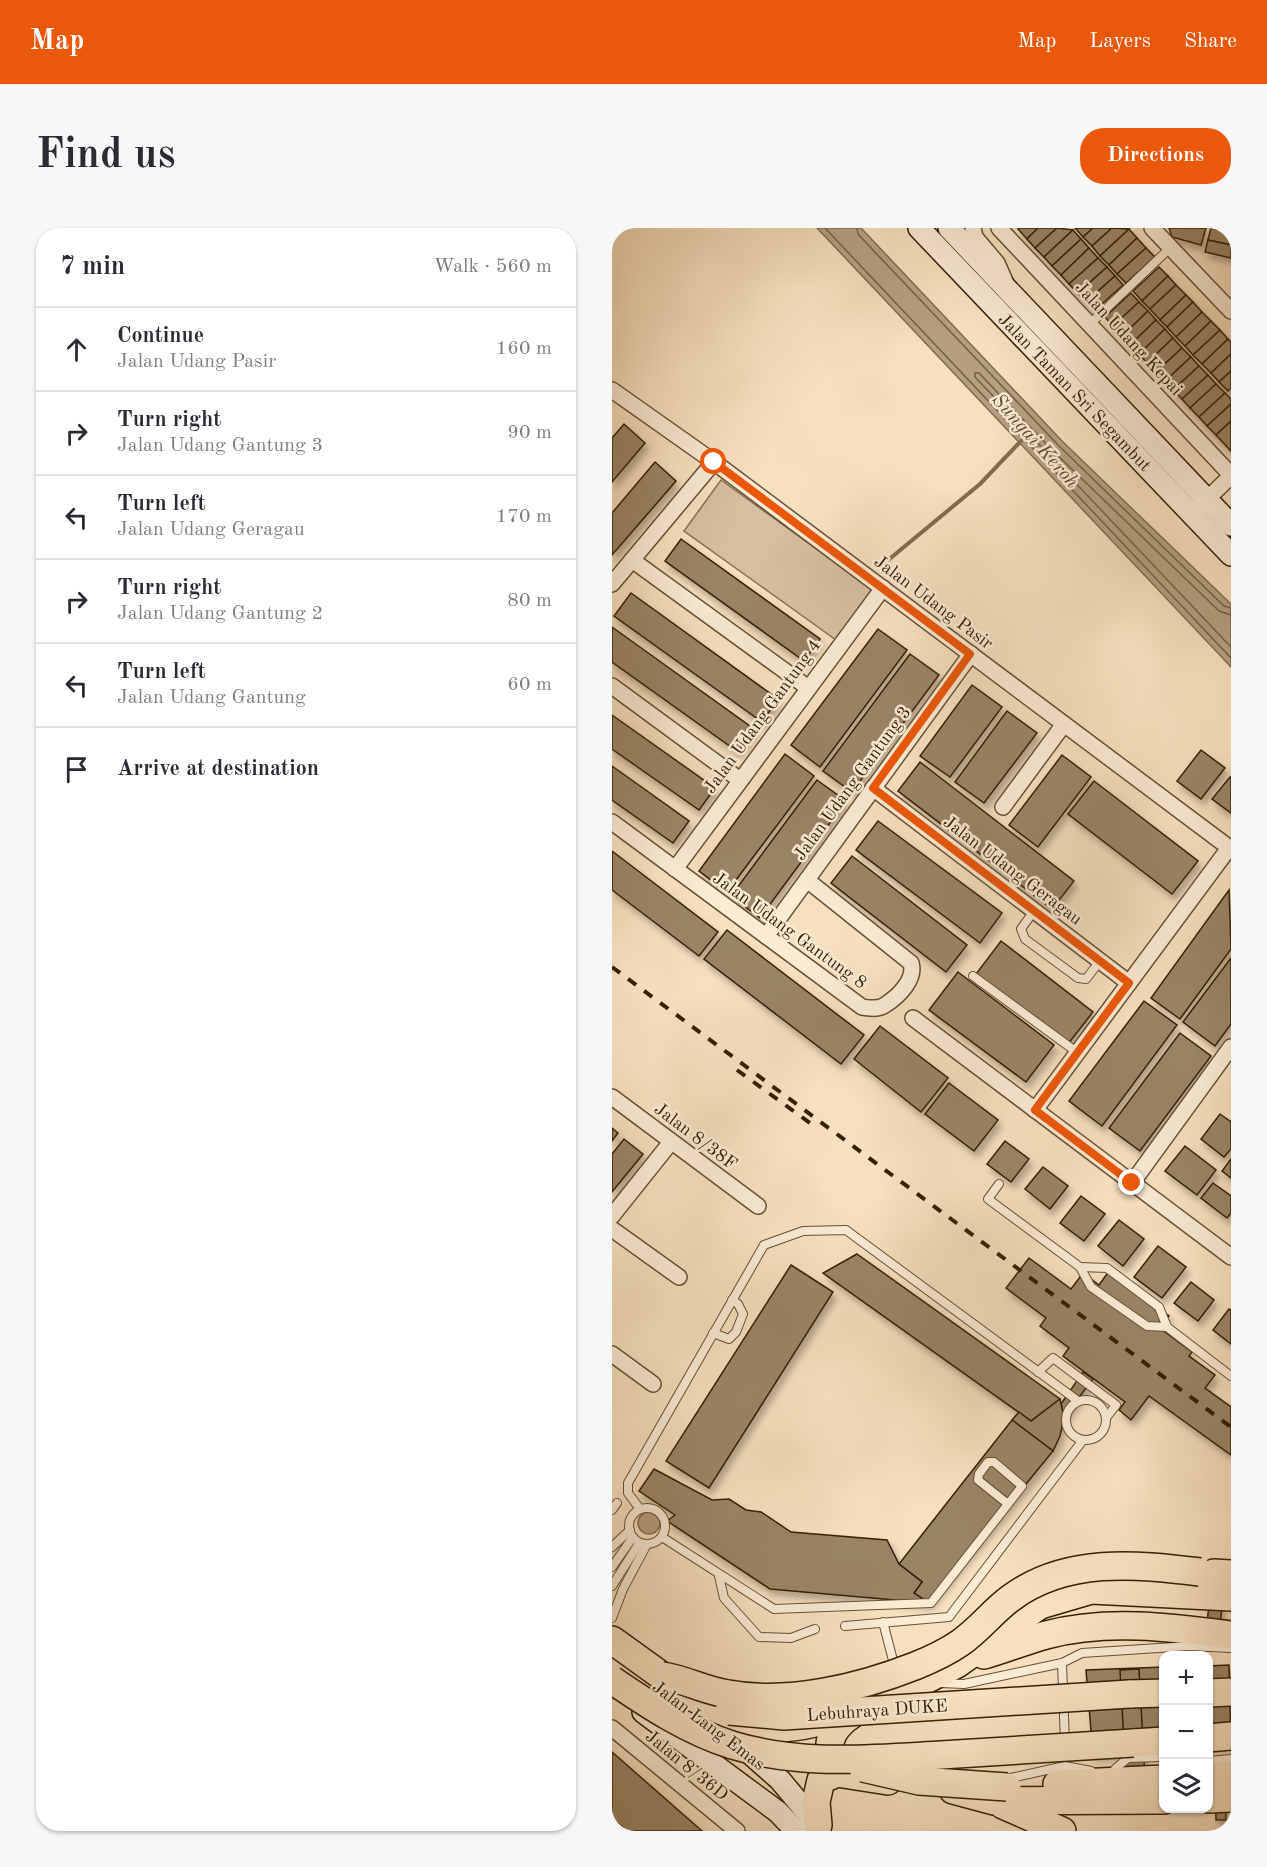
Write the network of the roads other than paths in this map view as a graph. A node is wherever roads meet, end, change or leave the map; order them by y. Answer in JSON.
{"nodes":[{"id":1,"x":919,"y":228,"type":"edge"},
{"id":2,"x":949,"y":228,"type":"edge"},
{"id":3,"x":972,"y":228,"type":"edge"},
{"id":4,"x":999,"y":228,"type":"edge"},
{"id":5,"x":1152,"y":228,"type":"edge"},
{"id":6,"x":1170,"y":248,"type":"junction"},
{"id":7,"x":1011,"y":295,"type":"junction"},
{"id":8,"x":1231,"y":311,"type":"edge"},
{"id":9,"x":1090,"y":324,"type":"junction"},
{"id":10,"x":613,"y":391,"type":"edge"},
{"id":11,"x":714,"y":462,"type":"junction"},
{"id":12,"x":1231,"y":476,"type":"edge"},
{"id":13,"x":1199,"y":507,"type":"junction"},
{"id":14,"x":1231,"y":525,"type":"edge"},
{"id":15,"x":1231,"y":555,"type":"edge"},
{"id":16,"x":632,"y":560,"type":"junction"},
{"id":17,"x":612,"y":584,"type":"edge"},
{"id":18,"x":883,"y":588,"type":"junction"},
{"id":19,"x":970,"y":654,"type":"junction"},
{"id":20,"x":612,"y":686,"type":"edge"},
{"id":21,"x":807,"y":687,"type":"junction"},
{"id":22,"x":1064,"y":724,"type":"junction"},
{"id":23,"x":740,"y":780,"type":"junction"},
{"id":24,"x":873,"y":788,"type":"junction"},
{"id":25,"x":1003,"y":807,"type":"dead end"},
{"id":26,"x":612,"y":822,"type":"edge"},
{"id":27,"x":1230,"y":848,"type":"edge"},
{"id":28,"x":675,"y":869,"type":"junction"},
{"id":29,"x":807,"y":880,"type":"junction"},
{"id":30,"x":1034,"y":911,"type":"junction"},
{"id":31,"x":766,"y":936,"type":"junction"},
{"id":32,"x":1100,"y":961,"type":"junction"},
{"id":33,"x":973,"y":976,"type":"dead end"},
{"id":34,"x":1129,"y":983,"type":"junction"},
{"id":35,"x":914,"y":1018,"type":"dead end"},
{"id":36,"x":1231,"y":1047,"type":"edge"},
{"id":37,"x":1077,"y":1053,"type":"junction"},
{"id":38,"x":612,"y":1097,"type":"edge"},
{"id":39,"x":1035,"y":1110,"type":"junction"},
{"id":40,"x":670,"y":1142,"type":"junction"},
{"id":41,"x":1132,"y":1183,"type":"junction"},
{"id":42,"x":999,"y":1184,"type":"dead end"},
{"id":43,"x":758,"y":1206,"type":"dead end"},
{"id":44,"x":612,"y":1216,"type":"edge"},
{"id":45,"x":612,"y":1229,"type":"edge"},
{"id":46,"x":1231,"y":1257,"type":"edge"},
{"id":47,"x":1080,"y":1267,"type":"junction"},
{"id":48,"x":679,"y":1277,"type":"dead end"},
{"id":49,"x":732,"y":1300,"type":"junction"},
{"id":50,"x":1167,"y":1327,"type":"junction"},
{"id":51,"x":713,"y":1333,"type":"junction"},
{"id":52,"x":612,"y":1354,"type":"edge"},
{"id":53,"x":1038,"y":1372,"type":"junction"},
{"id":54,"x":1231,"y":1376,"type":"edge"},
{"id":55,"x":653,"y":1384,"type":"dead end"},
{"id":56,"x":1078,"y":1401,"type":"junction"},
{"id":57,"x":1106,"y":1418,"type":"junction"},
{"id":58,"x":1083,"y":1440,"type":"junction"},
{"id":59,"x":1008,"y":1503,"type":"junction"},
{"id":60,"x":640,"y":1509,"type":"junction"},
{"id":61,"x":631,"y":1533,"type":"junction"},
{"id":62,"x":662,"y":1537,"type":"junction"},
{"id":63,"x":647,"y":1544,"type":"junction"},
{"id":64,"x":638,"y":1545,"type":"dead end"},
{"id":65,"x":612,"y":1547,"type":"edge"},
{"id":66,"x":612,"y":1567,"type":"edge"},
{"id":67,"x":1215,"y":1573,"type":"edge"},
{"id":68,"x":718,"y":1576,"type":"junction"},
{"id":69,"x":612,"y":1586,"type":"edge"},
{"id":70,"x":1231,"y":1597,"type":"edge"},
{"id":71,"x":612,"y":1618,"type":"edge"},
{"id":72,"x":884,"y":1622,"type":"junction"},
{"id":73,"x":846,"y":1626,"type":"dead end"},
{"id":74,"x":815,"y":1629,"type":"dead end"},
{"id":75,"x":1231,"y":1635,"type":"edge"},
{"id":76,"x":612,"y":1640,"type":"edge"},
{"id":77,"x":1231,"y":1648,"type":"edge"},
{"id":78,"x":612,"y":1653,"type":"edge"},
{"id":79,"x":1062,"y":1663,"type":"junction"},
{"id":80,"x":957,"y":1664,"type":"junction"},
{"id":81,"x":662,"y":1676,"type":"junction"},
{"id":82,"x":612,"y":1680,"type":"edge"},
{"id":83,"x":612,"y":1687,"type":"edge"},
{"id":84,"x":913,"y":1688,"type":"junction"},
{"id":85,"x":1231,"y":1692,"type":"edge"},
{"id":86,"x":1159,"y":1693,"type":"edge"},
{"id":87,"x":1213,"y":1693,"type":"edge"},
{"id":88,"x":678,"y":1701,"type":"junction"},
{"id":89,"x":865,"y":1707,"type":"junction"},
{"id":90,"x":612,"y":1728,"type":"edge"},
{"id":91,"x":1231,"y":1736,"type":"edge"},
{"id":92,"x":1213,"y":1738,"type":"edge"},
{"id":93,"x":1159,"y":1741,"type":"edge"},
{"id":94,"x":1159,"y":1757,"type":"edge"},
{"id":95,"x":1231,"y":1759,"type":"edge"},
{"id":96,"x":801,"y":1760,"type":"junction"},
{"id":97,"x":1213,"y":1761,"type":"edge"},
{"id":98,"x":1065,"y":1766,"type":"junction"},
{"id":99,"x":1134,"y":1768,"type":"dead end"},
{"id":100,"x":1115,"y":1770,"type":"junction"},
{"id":101,"x":1154,"y":1773,"type":"edge"},
{"id":102,"x":1231,"y":1775,"type":"edge"},
{"id":103,"x":857,"y":1776,"type":"junction"},
{"id":104,"x":1213,"y":1776,"type":"edge"},
{"id":105,"x":954,"y":1790,"type":"junction"},
{"id":106,"x":1001,"y":1794,"type":"junction"},
{"id":107,"x":1231,"y":1798,"type":"edge"},
{"id":108,"x":1213,"y":1799,"type":"edge"},
{"id":109,"x":1159,"y":1800,"type":"edge"},
{"id":110,"x":812,"y":1829,"type":"edge"},
{"id":111,"x":737,"y":1831,"type":"edge"},
{"id":112,"x":1062,"y":1831,"type":"edge"}],
"edges":[{"from":1,"to":13,"type":"street","name":"Jalan Taman Sri Segambut"},
{"from":2,"to":7,"type":"street","name":"Jalan Taman Sri Segambut"},
{"from":3,"to":7,"type":"street"},
{"from":4,"to":9,"type":"street","name":"Jalan Udang Kepai"},
{"from":5,"to":6,"type":"street"},
{"from":6,"to":8,"type":"street"},
{"from":6,"to":9,"type":"lane"},
{"from":7,"to":13,"type":"street","name":"Jalan Taman Sri Segambut"},
{"from":9,"to":12,"type":"street","name":"Jalan Udang Kepai"},
{"from":10,"to":11,"type":"street","name":"Jalan Udang Pasir"},
{"from":11,"to":16,"type":"street"},
{"from":11,"to":18,"type":"street","name":"Jalan Udang Pasir"},
{"from":12,"to":13,"type":"street"},
{"from":13,"to":14,"type":"street","name":"Jalan Taman Sri Segambut"},
{"from":13,"to":15,"type":"street","name":"Jalan Taman Sri Segambut"},
{"from":16,"to":17,"type":"street"},
{"from":16,"to":21,"type":"street"},
{"from":18,"to":19,"type":"street","name":"Jalan Udang Pasir"},
{"from":18,"to":21,"type":"street","name":"Jalan Udang Gantung 4"},
{"from":19,"to":22,"type":"street","name":"Jalan Udang Pasir"},
{"from":19,"to":24,"type":"street","name":"Jalan Udang Gantung 3"},
{"from":20,"to":23,"type":"street"},
{"from":21,"to":23,"type":"street","name":"Jalan Udang Gantung 4"},
{"from":22,"to":25,"type":"street"},
{"from":22,"to":27,"type":"street","name":"Jalan Udang Pasir"},
{"from":23,"to":28,"type":"street","name":"Jalan Udang Gantung 4"},
{"from":24,"to":29,"type":"street","name":"Jalan Udang Gantung 3"},
{"from":24,"to":30,"type":"street","name":"Jalan Udang Geragau"},
{"from":26,"to":28,"type":"street","name":"Jalan Udang Gantung 8"},
{"from":27,"to":34,"type":"street"},
{"from":28,"to":31,"type":"street","name":"Jalan Udang Gantung 8"},
{"from":29,"to":31,"type":"street","name":"Jalan Udang Gantung 3"},
{"from":29,"to":31,"type":"street","name":"Jalan Udang Gantung 8"},
{"from":30,"to":32,"type":"street","name":"Jalan Udang Geragau"},
{"from":30,"to":32,"type":"lane"},
{"from":32,"to":34,"type":"street","name":"Jalan Udang Geragau"},
{"from":33,"to":37,"type":"lane"},
{"from":34,"to":37,"type":"street"},
{"from":35,"to":39,"type":"street"},
{"from":36,"to":41,"type":"street"},
{"from":37,"to":39,"type":"street"},
{"from":38,"to":40,"type":"street","name":"Jalan 8/38F"},
{"from":39,"to":41,"type":"street"},
{"from":40,"to":43,"type":"street","name":"Jalan 8/38F"},
{"from":40,"to":44,"type":"street"},
{"from":41,"to":46,"type":"street"},
{"from":42,"to":47,"type":"lane"},
{"from":45,"to":48,"type":"street"},
{"from":47,"to":50,"type":"lane"},
{"from":47,"to":50,"type":"lane"},
{"from":49,"to":51,"type":"lane"},
{"from":49,"to":51,"type":"lane"},
{"from":49,"to":53,"type":"lane"},
{"from":50,"to":54,"type":"lane"},
{"from":51,"to":60,"type":"lane"},
{"from":52,"to":55,"type":"street"},
{"from":53,"to":56,"type":"lane"},
{"from":53,"to":57,"type":"lane"},
{"from":56,"to":57,"type":"lane"},
{"from":56,"to":58,"type":"lane"},
{"from":57,"to":58,"type":"lane"},
{"from":58,"to":72,"type":"lane"},
{"from":59,"to":59,"type":"lane"},
{"from":59,"to":68,"type":"lane"},
{"from":60,"to":61,"type":"lane"},
{"from":60,"to":62,"type":"lane"},
{"from":61,"to":63,"type":"lane"},
{"from":61,"to":65,"type":"lane"},
{"from":61,"to":66,"type":"lane"},
{"from":62,"to":63,"type":"lane"},
{"from":62,"to":68,"type":"lane"},
{"from":63,"to":71,"type":"lane"},
{"from":64,"to":69,"type":"lane"},
{"from":67,"to":81,"type":"highway","bridge":true},
{"from":68,"to":74,"type":"lane"},
{"from":70,"to":80,"type":"highway"},
{"from":72,"to":73,"type":"lane"},
{"from":72,"to":84,"type":"lane"},
{"from":75,"to":80,"type":"highway"},
{"from":76,"to":81,"type":"highway","name":"Lebuhraya DUKE"},
{"from":77,"to":79,"type":"lane"},
{"from":78,"to":88,"type":"street","name":"Jalan Lang Emas"},
{"from":79,"to":84,"type":"lane"},
{"from":79,"to":98,"type":"lane"},
{"from":80,"to":84,"type":"highway"},
{"from":81,"to":86,"type":"highway","name":"Lebuhraya DUKE","bridge":true},
{"from":82,"to":96,"type":"highway","bridge":true},
{"from":83,"to":110,"type":"street","name":"Jalan Lang Emas"},
{"from":84,"to":89,"type":"highway"},
{"from":85,"to":87,"type":"highway"},
{"from":88,"to":89,"type":"highway"},
{"from":88,"to":110,"type":"street","name":"Jalan Lang Emas"},
{"from":89,"to":103,"type":"highway"},
{"from":90,"to":111,"type":"street","name":"Jalan 8/36D"},
{"from":91,"to":92,"type":"highway"},
{"from":93,"to":96,"type":"highway","bridge":true},
{"from":94,"to":100,"type":"lane"},
{"from":95,"to":97,"type":"lane"},
{"from":96,"to":106,"type":"highway","bridge":true},
{"from":98,"to":100,"type":"lane"},
{"from":98,"to":105,"type":"lane"},
{"from":99,"to":100,"type":"lane"},
{"from":101,"to":106,"type":"highway"},
{"from":102,"to":104,"type":"highway"},
{"from":103,"to":105,"type":"highway"},
{"from":103,"to":110,"type":"highway"},
{"from":105,"to":106,"type":"highway"},
{"from":106,"to":109,"type":"highway"},
{"from":106,"to":112,"type":"highway"},
{"from":107,"to":108,"type":"highway"}]}
